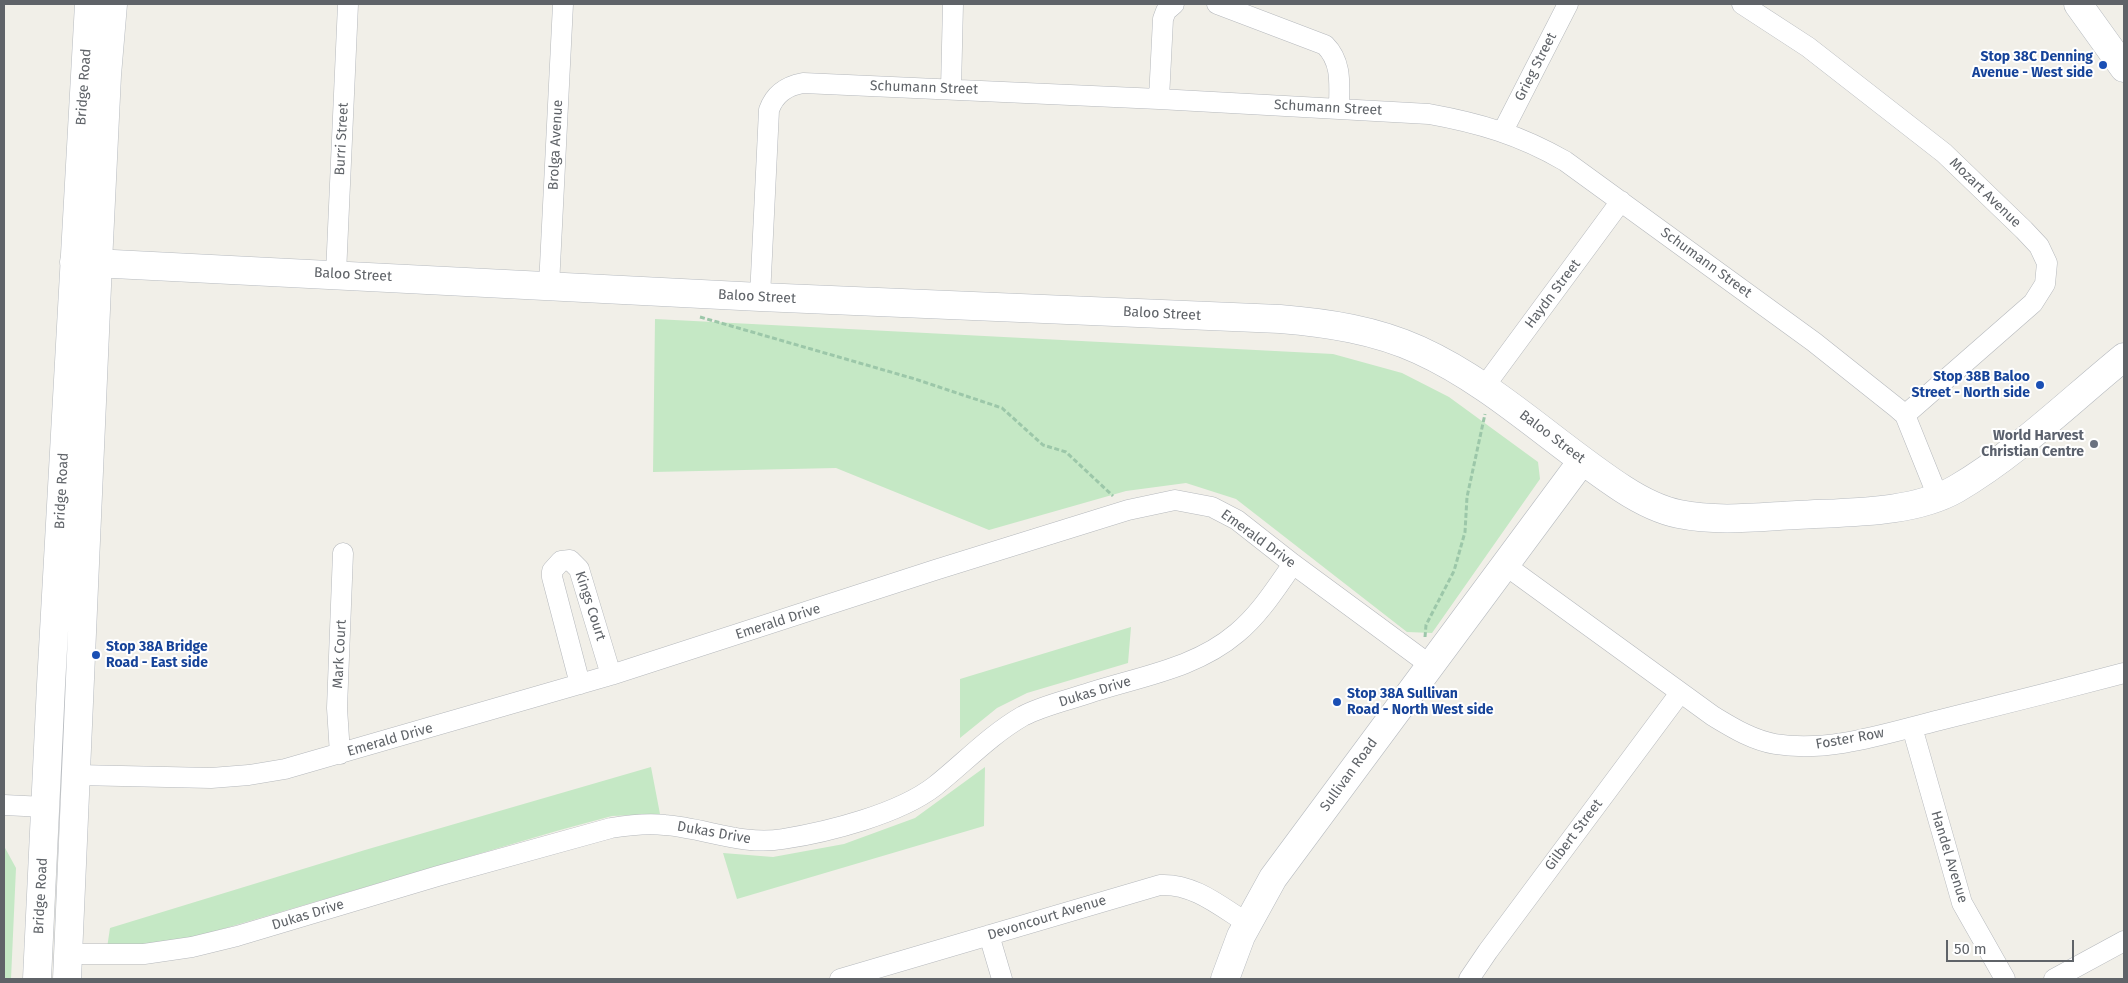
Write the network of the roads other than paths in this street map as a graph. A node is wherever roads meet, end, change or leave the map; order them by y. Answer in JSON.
{"nodes":[{"id":1,"x":90,"y":4,"type":"edge"},
{"id":2,"x":113,"y":4,"type":"edge"},
{"id":3,"x":348,"y":4,"type":"edge"},
{"id":4,"x":563,"y":4,"type":"edge"},
{"id":5,"x":953,"y":4,"type":"edge"},
{"id":6,"x":1174,"y":4,"type":"edge"},
{"id":7,"x":1217,"y":4,"type":"edge"},
{"id":8,"x":1568,"y":4,"type":"edge"},
{"id":9,"x":1742,"y":4,"type":"edge"},
{"id":10,"x":2078,"y":4,"type":"edge"},
{"id":11,"x":2124,"y":68,"type":"edge"},
{"id":12,"x":951,"y":89,"type":"junction"},
{"id":13,"x":1159,"y":99,"type":"junction"},
{"id":14,"x":1339,"y":109,"type":"junction"},
{"id":15,"x":1503,"y":131,"type":"junction"},
{"id":16,"x":1622,"y":201,"type":"junction"},
{"id":17,"x":86,"y":262,"type":"junction"},
{"id":18,"x":336,"y":274,"type":"junction"},
{"id":19,"x":549,"y":286,"type":"junction"},
{"id":20,"x":760,"y":297,"type":"junction"},
{"id":21,"x":2124,"y":357,"type":"edge"},
{"id":22,"x":1489,"y":390,"type":"junction"},
{"id":23,"x":1905,"y":415,"type":"junction"},
{"id":24,"x":1582,"y":461,"type":"junction"},
{"id":25,"x":1938,"y":497,"type":"junction"},
{"id":26,"x":343,"y":553,"type":"dead end"},
{"id":27,"x":1293,"y":564,"type":"junction"},
{"id":28,"x":1505,"y":565,"type":"junction"},
{"id":29,"x":1430,"y":664,"type":"junction"},
{"id":30,"x":2124,"y":674,"type":"edge"},
{"id":31,"x":611,"y":675,"type":"junction"},
{"id":32,"x":580,"y":684,"type":"junction"},
{"id":33,"x":1680,"y":693,"type":"junction"},
{"id":34,"x":1912,"y":727,"type":"junction"},
{"id":35,"x":340,"y":754,"type":"junction"},
{"id":36,"x":77,"y":775,"type":"junction"},
{"id":37,"x":4,"y":805,"type":"edge"},
{"id":38,"x":45,"y":807,"type":"junction"},
{"id":39,"x":1247,"y":923,"type":"junction"},
{"id":40,"x":989,"y":935,"type":"junction"},
{"id":41,"x":2124,"y":941,"type":"edge"},
{"id":42,"x":38,"y":966,"type":"edge"},
{"id":43,"x":68,"y":967,"type":"edge"},
{"id":44,"x":840,"y":979,"type":"edge"},
{"id":45,"x":1002,"y":979,"type":"edge"},
{"id":46,"x":1225,"y":979,"type":"edge"},
{"id":47,"x":1469,"y":979,"type":"edge"},
{"id":48,"x":2004,"y":979,"type":"edge"},
{"id":49,"x":2054,"y":979,"type":"edge"}],
"edges":[{"from":1,"to":17,"type":"street","name":"Bridge Road"},
{"from":2,"to":17,"type":"street","name":"Bridge Road"},
{"from":3,"to":18,"type":"street","name":"Burri Street"},
{"from":4,"to":19,"type":"street","name":"Brolga Avenue"},
{"from":5,"to":12,"type":"street"},
{"from":6,"to":13,"type":"street"},
{"from":7,"to":14,"type":"street"},
{"from":8,"to":15,"type":"street","name":"Grieg Street"},
{"from":9,"to":23,"type":"street","name":"Mozart Avenue"},
{"from":10,"to":11,"type":"street"},
{"from":12,"to":13,"type":"street","name":"Schumann Street"},
{"from":12,"to":20,"type":"street","name":"Schumann Street"},
{"from":13,"to":14,"type":"street","name":"Schumann Street"},
{"from":14,"to":15,"type":"street","name":"Schumann Street"},
{"from":15,"to":16,"type":"street","name":"Schumann Street"},
{"from":16,"to":22,"type":"street","name":"Haydn Street"},
{"from":16,"to":23,"type":"street","name":"Schumann Street"},
{"from":17,"to":18,"type":"street","name":"Baloo Street"},
{"from":17,"to":36,"type":"street","name":"Bridge Road"},
{"from":17,"to":38,"type":"street","name":"Bridge Road"},
{"from":18,"to":19,"type":"street","name":"Baloo Street"},
{"from":19,"to":20,"type":"street","name":"Baloo Street"},
{"from":20,"to":22,"type":"street","name":"Baloo Street"},
{"from":21,"to":25,"type":"street","name":"Baloo Street"},
{"from":22,"to":24,"type":"street","name":"Baloo Street"},
{"from":23,"to":25,"type":"street","name":"Schumann Street"},
{"from":24,"to":25,"type":"street","name":"Baloo Street"},
{"from":24,"to":28,"type":"street","name":"Sullivan Road"},
{"from":26,"to":35,"type":"street","name":"Mark Court"},
{"from":27,"to":29,"type":"street","name":"Emerald Drive"},
{"from":27,"to":31,"type":"street","name":"Emerald Drive"},
{"from":27,"to":43,"type":"street","name":"Dukas Drive"},
{"from":28,"to":29,"type":"street","name":"Sullivan Road"},
{"from":28,"to":33,"type":"street","name":"Foster Row"},
{"from":29,"to":39,"type":"street","name":"Sullivan Road"},
{"from":30,"to":34,"type":"street","name":"Foster Row"},
{"from":31,"to":32,"type":"street","name":"Emerald Drive"},
{"from":31,"to":32,"type":"street","name":"Kings Court"},
{"from":32,"to":35,"type":"street","name":"Emerald Drive"},
{"from":33,"to":34,"type":"street","name":"Foster Row"},
{"from":33,"to":47,"type":"street","name":"Gilbert Street"},
{"from":34,"to":48,"type":"street","name":"Handel Avenue"},
{"from":35,"to":36,"type":"street","name":"Emerald Drive"},
{"from":36,"to":43,"type":"street","name":"Bridge Road"},
{"from":37,"to":38,"type":"street"},
{"from":38,"to":42,"type":"street","name":"Bridge Road"},
{"from":39,"to":40,"type":"street","name":"Devoncourt Avenue"},
{"from":39,"to":46,"type":"street","name":"Sullivan Road"},
{"from":40,"to":44,"type":"street","name":"Devoncourt Avenue"},
{"from":40,"to":45,"type":"street"},
{"from":41,"to":49,"type":"street"},
{"from":42,"to":43,"type":"street"}]}
